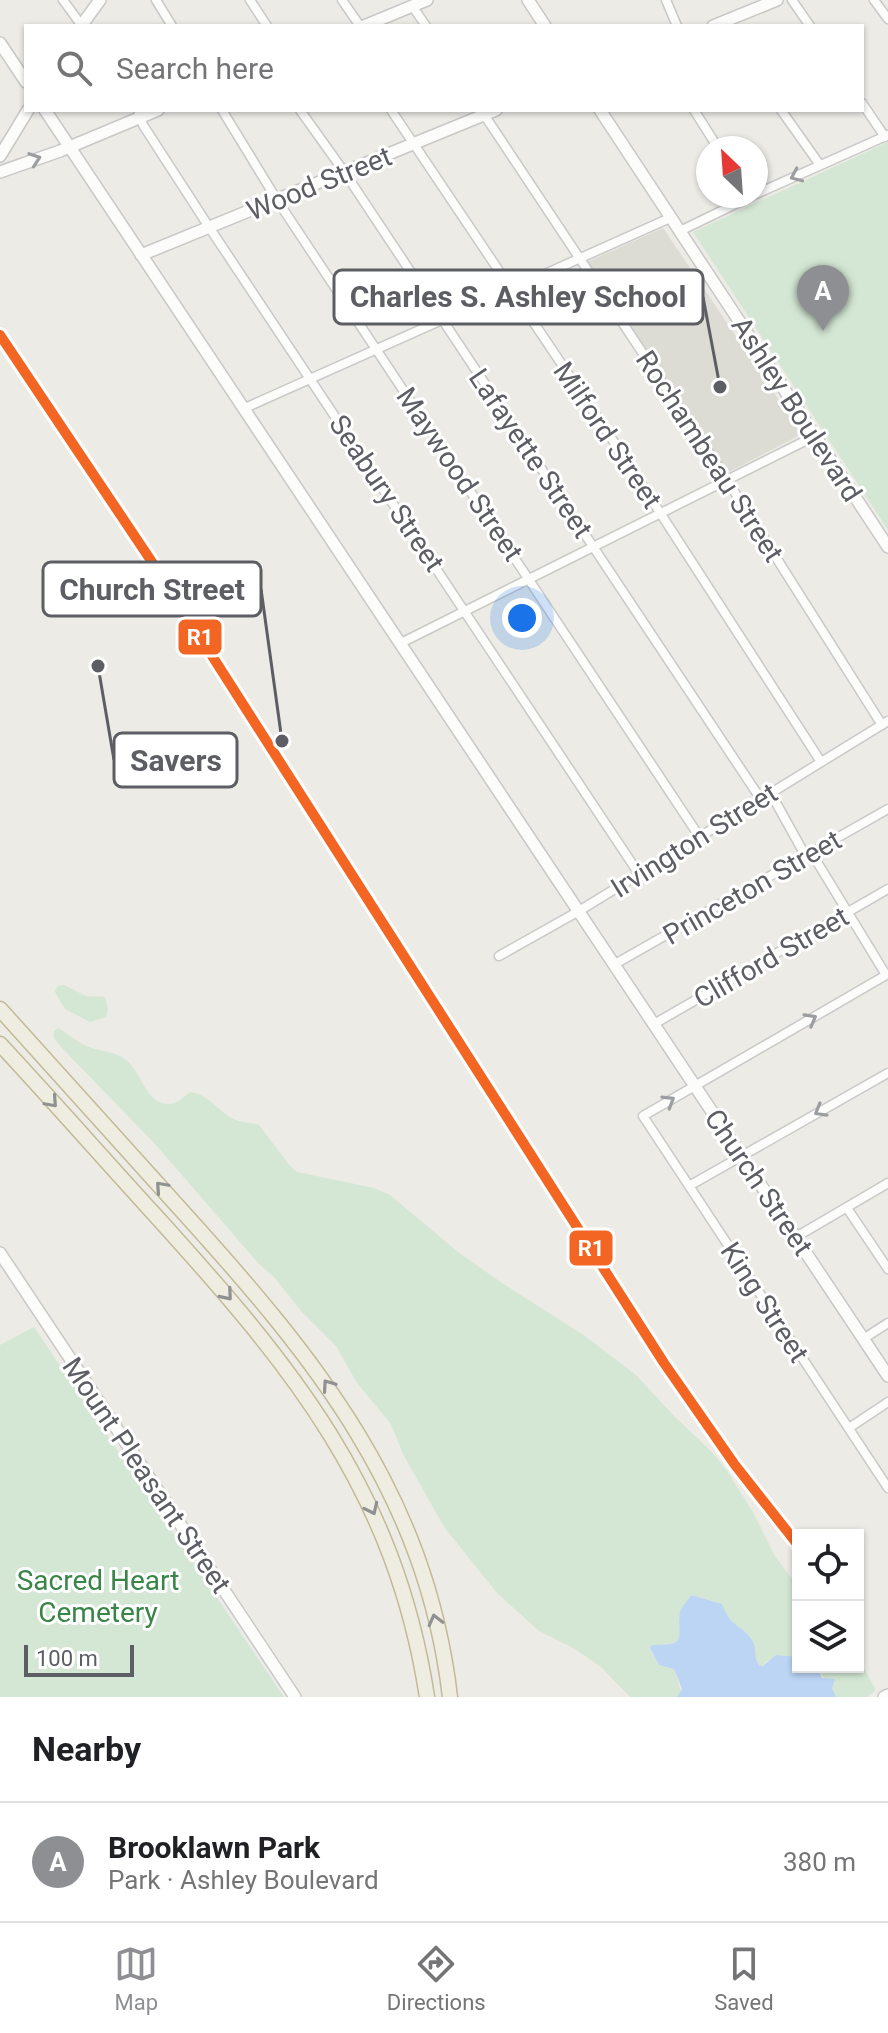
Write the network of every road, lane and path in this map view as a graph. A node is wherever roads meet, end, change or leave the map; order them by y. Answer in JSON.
{"nodes":[{"id":1,"x":63,"y":0,"type":"edge"},
{"id":2,"x":100,"y":0,"type":"edge"},
{"id":3,"x":156,"y":0,"type":"edge"},
{"id":4,"x":250,"y":0,"type":"edge"},
{"id":5,"x":342,"y":0,"type":"edge"},
{"id":6,"x":427,"y":0,"type":"edge"},
{"id":7,"x":666,"y":0,"type":"edge"},
{"id":8,"x":777,"y":0,"type":"edge"},
{"id":9,"x":792,"y":0,"type":"edge"},
{"id":10,"x":874,"y":0,"type":"edge"},
{"id":11,"x":532,"y":1,"type":"edge"},
{"id":12,"x":413,"y":7,"type":"junction"},
{"id":13,"x":888,"y":19,"type":"edge"},
{"id":14,"x":81,"y":24,"type":"edge"},
{"id":15,"x":83,"y":24,"type":"edge"},
{"id":16,"x":171,"y":24,"type":"edge"},
{"id":17,"x":266,"y":24,"type":"edge"},
{"id":18,"x":360,"y":24,"type":"edge"},
{"id":19,"x":367,"y":24,"type":"edge"},
{"id":20,"x":425,"y":24,"type":"edge"},
{"id":21,"x":544,"y":24,"type":"edge"},
{"id":22,"x":676,"y":24,"type":"edge"},
{"id":23,"x":720,"y":24,"type":"edge"},
{"id":24,"x":809,"y":24,"type":"edge"},
{"id":25,"x":0,"y":43,"type":"edge"},
{"id":26,"x":24,"y":79,"type":"edge"},
{"id":27,"x":864,"y":106,"type":"edge"},
{"id":28,"x":27,"y":112,"type":"edge"},
{"id":29,"x":46,"y":112,"type":"edge"},
{"id":30,"x":223,"y":112,"type":"edge"},
{"id":31,"x":301,"y":112,"type":"edge"},
{"id":32,"x":392,"y":112,"type":"edge"},
{"id":33,"x":482,"y":112,"type":"edge"},
{"id":34,"x":601,"y":112,"type":"edge"},
{"id":35,"x":695,"y":112,"type":"edge"},
{"id":36,"x":782,"y":112,"type":"edge"},
{"id":37,"x":139,"y":113,"type":"edge"},
{"id":38,"x":710,"y":136,"type":"edge"},
{"id":39,"x":886,"y":136,"type":"edge"},
{"id":40,"x":415,"y":144,"type":"junction"},
{"id":41,"x":70,"y":147,"type":"junction"},
{"id":42,"x":0,"y":156,"type":"edge"},
{"id":43,"x":820,"y":165,"type":"junction"},
{"id":44,"x":0,"y":172,"type":"edge"},
{"id":45,"x":345,"y":173,"type":"junction"},
{"id":46,"x":768,"y":189,"type":"edge"},
{"id":47,"x":277,"y":200,"type":"junction"},
{"id":48,"x":727,"y":208,"type":"edge"},
{"id":49,"x":670,"y":218,"type":"junction"},
{"id":50,"x":209,"y":227,"type":"junction"},
{"id":51,"x":680,"y":231,"type":"junction"},
{"id":52,"x":141,"y":255,"type":"junction"},
{"id":53,"x":580,"y":259,"type":"junction"},
{"id":54,"x":511,"y":289,"type":"junction"},
{"id":55,"x":441,"y":319,"type":"junction"},
{"id":56,"x":375,"y":347,"type":"junction"},
{"id":57,"x":310,"y":377,"type":"junction"},
{"id":58,"x":245,"y":408,"type":"junction"},
{"id":59,"x":815,"y":436,"type":"junction"},
{"id":60,"x":727,"y":480,"type":"junction"},
{"id":61,"x":661,"y":513,"type":"junction"},
{"id":62,"x":593,"y":546,"type":"junction"},
{"id":63,"x":888,"y":547,"type":"edge"},
{"id":64,"x":529,"y":579,"type":"junction"},
{"id":65,"x":465,"y":611,"type":"junction"},
{"id":66,"x":401,"y":643,"type":"junction"},
{"id":67,"x":885,"y":723,"type":"edge"},
{"id":68,"x":821,"y":762,"type":"junction"},
{"id":69,"x":770,"y":792,"type":"junction"},
{"id":70,"x":760,"y":798,"type":"junction"},
{"id":71,"x":888,"y":809,"type":"edge"},
{"id":72,"x":699,"y":836,"type":"junction"},
{"id":73,"x":808,"y":854,"type":"junction"},
{"id":74,"x":639,"y":874,"type":"junction"},
{"id":75,"x":888,"y":889,"type":"edge"},
{"id":76,"x":579,"y":911,"type":"junction"},
{"id":77,"x":847,"y":913,"type":"junction"},
{"id":78,"x":499,"y":956,"type":"dead end"},
{"id":79,"x":615,"y":964,"type":"junction"},
{"id":80,"x":887,"y":975,"type":"edge"},
{"id":81,"x":0,"y":1009,"type":"edge"},
{"id":82,"x":654,"y":1024,"type":"junction"},
{"id":83,"x":0,"y":1044,"type":"edge"},
{"id":84,"x":888,"y":1073,"type":"edge"},
{"id":85,"x":695,"y":1086,"type":"junction"},
{"id":86,"x":742,"y":1156,"type":"junction"},
{"id":87,"x":888,"y":1183,"type":"edge"},
{"id":88,"x":689,"y":1186,"type":"junction"},
{"id":89,"x":847,"y":1208,"type":"junction"},
{"id":90,"x":796,"y":1237,"type":"junction"},
{"id":91,"x":0,"y":1253,"type":"edge"},
{"id":92,"x":4,"y":1269,"type":"edge"},
{"id":93,"x":888,"y":1269,"type":"edge"},
{"id":94,"x":888,"y":1323,"type":"edge"},
{"id":95,"x":863,"y":1339,"type":"junction"},
{"id":96,"x":888,"y":1376,"type":"edge"},
{"id":97,"x":888,"y":1402,"type":"edge"},
{"id":98,"x":849,"y":1428,"type":"junction"},
{"id":99,"x":888,"y":1488,"type":"edge"},
{"id":100,"x":295,"y":1697,"type":"edge"},
{"id":101,"x":427,"y":1697,"type":"edge"},
{"id":102,"x":450,"y":1697,"type":"edge"}],
"edges":[{"from":1,"to":14,"type":"street"},
{"from":2,"to":15,"type":"main road"},
{"from":3,"to":16,"type":"street"},
{"from":4,"to":17,"type":"street"},
{"from":5,"to":18,"type":"street"},
{"from":6,"to":12,"type":"main road"},
{"from":7,"to":22,"type":"street"},
{"from":8,"to":23,"type":"main road"},
{"from":9,"to":24,"type":"street"},
{"from":10,"to":13,"type":"street"},
{"from":11,"to":21,"type":"main road"},
{"from":12,"to":19,"type":"main road"},
{"from":12,"to":20,"type":"street"},
{"from":25,"to":26,"type":"main road"},
{"from":27,"to":39,"type":"street"},
{"from":28,"to":42,"type":"main road"},
{"from":29,"to":41,"type":"main road","name":"Church Street"},
{"from":30,"to":47,"type":"street","name":"Maywood Street"},
{"from":31,"to":45,"type":"street","name":"Lafayette Street"},
{"from":32,"to":40,"type":"street","name":"Milford Street"},
{"from":33,"to":40,"type":"main road","name":"Wood Street"},
{"from":33,"to":53,"type":"street","name":"Rochambeau Street"},
{"from":34,"to":49,"type":"main road","name":"Ashley Boulevard"},
{"from":35,"to":38,"type":"street"},
{"from":36,"to":43,"type":"street"},
{"from":37,"to":41,"type":"main road"},
{"from":37,"to":50,"type":"street","name":"Seabury Street"},
{"from":39,"to":43,"type":"street"},
{"from":40,"to":45,"type":"main road","name":"Wood Street"},
{"from":40,"to":54,"type":"street","name":"Milford Street"},
{"from":44,"to":41,"type":"main road","one_way":true},
{"from":41,"to":52,"type":"main road","name":"Church Street"},
{"from":43,"to":46,"type":"street","one_way":true},
{"from":45,"to":47,"type":"main road","name":"Wood Street"},
{"from":45,"to":55,"type":"street","name":"Lafayette Street"},
{"from":47,"to":50,"type":"main road","name":"Wood Street"},
{"from":47,"to":56,"type":"street","name":"Maywood Street"},
{"from":48,"to":51,"type":"street"},
{"from":49,"to":51,"type":"main road","name":"Ashley Boulevard"},
{"from":49,"to":53,"type":"street"},
{"from":50,"to":52,"type":"main road","name":"Wood Street"},
{"from":50,"to":57,"type":"street","name":"Seabury Street"},
{"from":51,"to":59,"type":"main road","name":"Ashley Boulevard"},
{"from":52,"to":58,"type":"main road","name":"Church Street"},
{"from":53,"to":54,"type":"street"},
{"from":53,"to":60,"type":"street","name":"Rochambeau Street"},
{"from":54,"to":55,"type":"street"},
{"from":54,"to":61,"type":"street","name":"Milford Street"},
{"from":55,"to":56,"type":"street"},
{"from":55,"to":62,"type":"street","name":"Lafayette Street"},
{"from":56,"to":57,"type":"street"},
{"from":56,"to":64,"type":"street","name":"Maywood Street"},
{"from":57,"to":58,"type":"street"},
{"from":57,"to":65,"type":"street","name":"Seabury Street"},
{"from":58,"to":66,"type":"main road","name":"Church Street"},
{"from":59,"to":60,"type":"street"},
{"from":59,"to":63,"type":"main road","name":"Ashley Boulevard"},
{"from":60,"to":61,"type":"street"},
{"from":60,"to":67,"type":"street","name":"Rochambeau Street"},
{"from":61,"to":62,"type":"street"},
{"from":61,"to":68,"type":"street","name":"Milford Street"},
{"from":62,"to":64,"type":"street"},
{"from":62,"to":70,"type":"street","name":"Lafayette Street"},
{"from":64,"to":65,"type":"street"},
{"from":64,"to":72,"type":"street","name":"Maywood Street"},
{"from":65,"to":66,"type":"street"},
{"from":65,"to":74,"type":"street","name":"Seabury Street"},
{"from":66,"to":76,"type":"main road","name":"Church Street"},
{"from":67,"to":68,"type":"street","name":"Irvington Street"},
{"from":68,"to":69,"type":"street","name":"Irvington Street"},
{"from":69,"to":70,"type":"street","name":"Irvington Street"},
{"from":69,"to":73,"type":"street"},
{"from":70,"to":72,"type":"street","name":"Irvington Street"},
{"from":71,"to":73,"type":"street","name":"Princeton Street"},
{"from":72,"to":74,"type":"street","name":"Irvington Street"},
{"from":73,"to":77,"type":"street"},
{"from":73,"to":79,"type":"street","name":"Princeton Street"},
{"from":74,"to":76,"type":"street","name":"Irvington Street"},
{"from":75,"to":77,"type":"street","name":"Clifford Street"},
{"from":76,"to":78,"type":"street","name":"Irvington Street"},
{"from":76,"to":79,"type":"main road","name":"Church Street"},
{"from":77,"to":80,"type":"street"},
{"from":77,"to":82,"type":"street","name":"Clifford Street"},
{"from":79,"to":82,"type":"main road","name":"Church Street"},
{"from":85,"to":80,"type":"street","one_way":true},
{"from":102,"to":81,"type":"highway","one_way":true},
{"from":82,"to":85,"type":"main road","name":"Church Street"},
{"from":83,"to":101,"type":"highway","one_way":true},
{"from":84,"to":86,"type":"street","one_way":true},
{"from":85,"to":86,"type":"main road","name":"Church Street"},
{"from":88,"to":85,"type":"street","name":"King Street","one_way":true},
{"from":86,"to":88,"type":"street"},
{"from":86,"to":90,"type":"main road","name":"Church Street"},
{"from":87,"to":89,"type":"street"},
{"from":88,"to":98,"type":"street","name":"King Street"},
{"from":89,"to":90,"type":"street"},
{"from":89,"to":93,"type":"street"},
{"from":90,"to":95,"type":"main road","name":"Church Street"},
{"from":91,"to":92,"type":"main road","name":"Mount Pleasant Street"},
{"from":92,"to":100,"type":"main road","name":"Mount Pleasant Street"},
{"from":94,"to":95,"type":"street"},
{"from":95,"to":96,"type":"main road","name":"Church Street"},
{"from":97,"to":98,"type":"street"},
{"from":98,"to":99,"type":"street","name":"King Street"}]}
